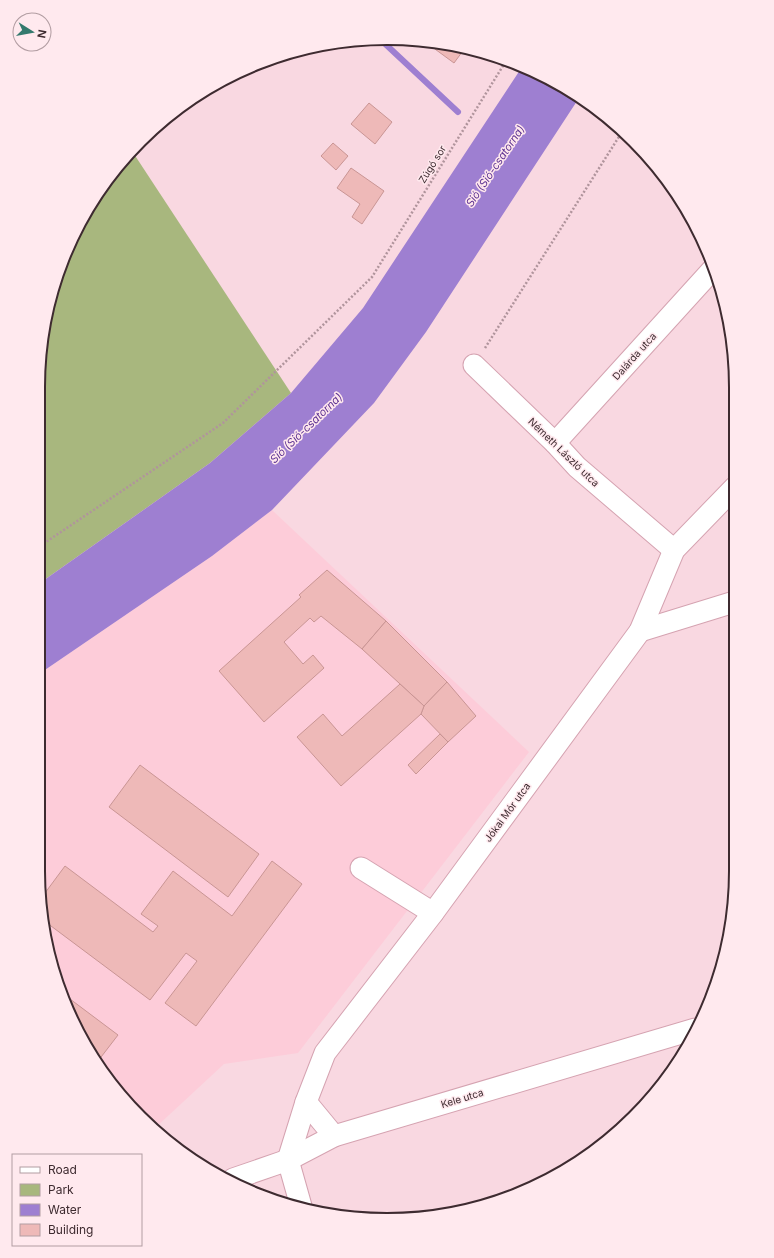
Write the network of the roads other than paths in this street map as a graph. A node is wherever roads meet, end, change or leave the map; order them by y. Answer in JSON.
{"nodes":[{"id":1,"x":709,"y":272,"type":"edge"},
{"id":2,"x":474,"y":365,"type":"road end"},
{"id":3,"x":555,"y":443,"type":"junction"},
{"id":4,"x":729,"y":494,"type":"edge"},
{"id":5,"x":674,"y":550,"type":"junction"},
{"id":6,"x":729,"y":604,"type":"edge"},
{"id":7,"x":640,"y":631,"type":"junction"},
{"id":8,"x":361,"y":868,"type":"dead end"},
{"id":9,"x":433,"y":913,"type":"junction"},
{"id":10,"x":689,"y":1031,"type":"edge"},
{"id":11,"x":306,"y":1102,"type":"junction"},
{"id":12,"x":334,"y":1136,"type":"junction"},
{"id":13,"x":288,"y":1160,"type":"junction"},
{"id":14,"x":236,"y":1178,"type":"edge"},
{"id":15,"x":300,"y":1201,"type":"edge"}],
"edges":[{"from":1,"to":3,"type":"street","name":"Dalárda utca"},
{"from":2,"to":3,"type":"street","name":"Németh László utca"},
{"from":3,"to":5,"type":"street","name":"Németh László utca"},
{"from":4,"to":5,"type":"street","name":"Jókai Mór utca"},
{"from":5,"to":7,"type":"street","name":"Jókai Mór utca"},
{"from":6,"to":7,"type":"street"},
{"from":7,"to":9,"type":"street","name":"Jókai Mór utca"},
{"from":8,"to":9,"type":"street"},
{"from":9,"to":11,"type":"street","name":"Jókai Mór utca"},
{"from":10,"to":12,"type":"street","name":"Kele utca"},
{"from":11,"to":12,"type":"street"},
{"from":11,"to":13,"type":"street","name":"Jókai Mór utca"},
{"from":12,"to":13,"type":"street","name":"Kele utca"},
{"from":13,"to":14,"type":"street","name":"Kele utca"},
{"from":13,"to":15,"type":"street"}]}
